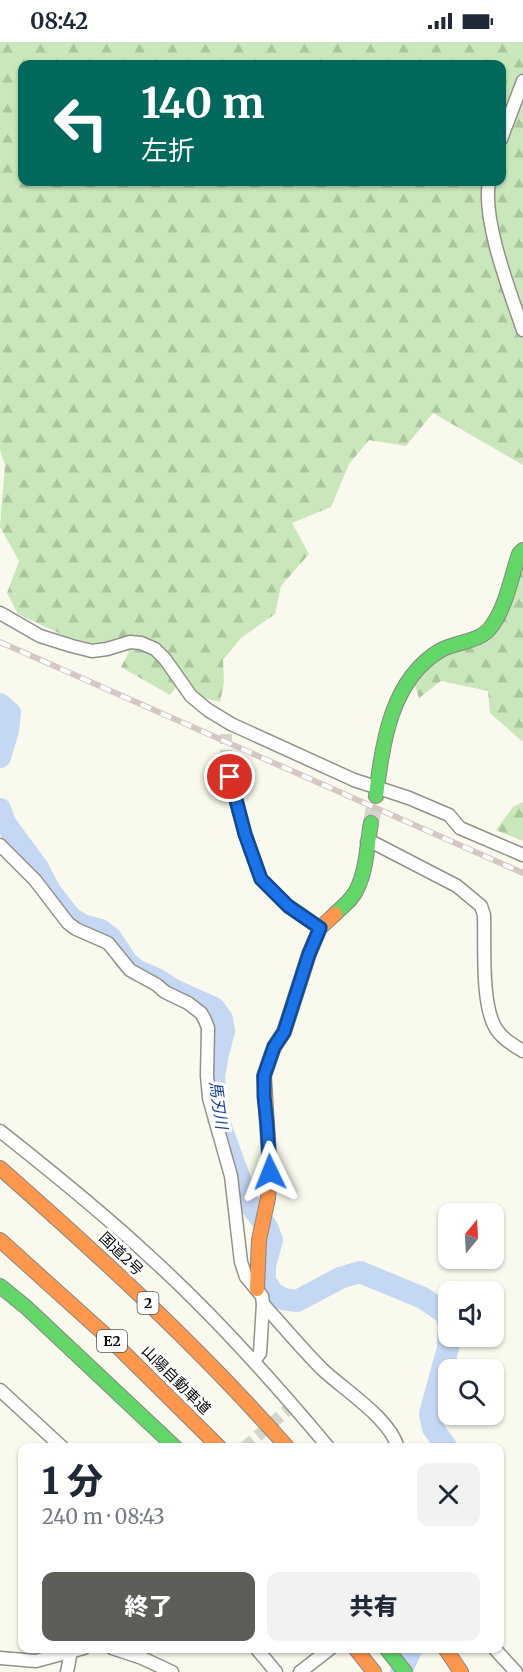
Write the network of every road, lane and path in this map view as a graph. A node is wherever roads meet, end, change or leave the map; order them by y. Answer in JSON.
{"nodes":[{"id":1,"x":523,"y":81,"type":"edge"},
{"id":2,"x":506,"y":126,"type":"edge"},
{"id":3,"x":489,"y":186,"type":"edge"},
{"id":4,"x":523,"y":330,"type":"edge"},
{"id":5,"x":523,"y":550,"type":"edge"},
{"id":6,"x":0,"y":613,"type":"edge"},
{"id":7,"x":226,"y":762,"type":"tunnel mouth"},
{"id":8,"x":376,"y":792,"type":"junction"},
{"id":9,"x":371,"y":823,"type":"tunnel mouth"},
{"id":10,"x":367,"y":842,"type":"junction"},
{"id":11,"x":0,"y":845,"type":"edge"},
{"id":12,"x":523,"y":855,"type":"edge"},
{"id":13,"x":320,"y":928,"type":"junction"},
{"id":14,"x":523,"y":1051,"type":"edge"},
{"id":15,"x":0,"y":1131,"type":"edge"},
{"id":16,"x":0,"y":1167,"type":"edge"},
{"id":17,"x":0,"y":1240,"type":"edge"},
{"id":18,"x":0,"y":1286,"type":"edge"},
{"id":19,"x":257,"y":1289,"type":"junction"},
{"id":20,"x":263,"y":1304,"type":"junction"},
{"id":21,"x":254,"y":1361,"type":"junction"},
{"id":22,"x":0,"y":1390,"type":"edge"},
{"id":23,"x":58,"y":1443,"type":"edge"},
{"id":24,"x":171,"y":1443,"type":"edge"},
{"id":25,"x":215,"y":1443,"type":"edge"},
{"id":26,"x":284,"y":1443,"type":"edge"},
{"id":27,"x":325,"y":1443,"type":"edge"},
{"id":28,"x":397,"y":1443,"type":"edge"},
{"id":29,"x":64,"y":1653,"type":"edge"},
{"id":30,"x":71,"y":1653,"type":"edge"},
{"id":31,"x":127,"y":1653,"type":"edge"},
{"id":32,"x":260,"y":1653,"type":"edge"},
{"id":33,"x":325,"y":1653,"type":"edge"},
{"id":34,"x":359,"y":1653,"type":"edge"},
{"id":35,"x":390,"y":1653,"type":"edge"},
{"id":36,"x":448,"y":1653,"type":"edge"},
{"id":37,"x":499,"y":1653,"type":"edge"},
{"id":38,"x":0,"y":1658,"type":"edge"},
{"id":39,"x":67,"y":1672,"type":"edge"},
{"id":40,"x":171,"y":1672,"type":"edge"},
{"id":41,"x":276,"y":1672,"type":"edge"},
{"id":42,"x":300,"y":1672,"type":"edge"},
{"id":43,"x":374,"y":1672,"type":"edge"},
{"id":44,"x":405,"y":1672,"type":"edge"},
{"id":45,"x":461,"y":1672,"type":"edge"},
{"id":46,"x":516,"y":1672,"type":"edge"}],
"edges":[{"from":1,"to":2,"type":"street"},
{"from":3,"to":4,"type":"street"},
{"from":5,"to":8,"type":"main road"},
{"from":6,"to":8,"type":"street"},
{"from":7,"to":13,"type":"street"},
{"from":8,"to":12,"type":"street"},
{"from":9,"to":10,"type":"main road"},
{"from":10,"to":13,"type":"main road"},
{"from":10,"to":14,"type":"street"},
{"from":11,"to":19,"type":"street"},
{"from":13,"to":19,"type":"main road"},
{"from":15,"to":21,"type":"street"},
{"from":16,"to":26,"type":"main road","name":"国道2号","number":"2"},
{"from":17,"to":25,"type":"main road","name":"山陽自動車道","number":"E2"},
{"from":18,"to":24,"type":"main road","number":"E2"},
{"from":19,"to":20,"type":"street"},
{"from":20,"to":21,"type":"street"},
{"from":20,"to":28,"type":"street"},
{"from":21,"to":27,"type":"street"},
{"from":22,"to":23,"type":"street"},
{"from":29,"to":38,"type":"street"},
{"from":30,"to":39,"type":"street"},
{"from":31,"to":40,"type":"street"},
{"from":32,"to":41,"type":"street"},
{"from":33,"to":42,"type":"street"},
{"from":34,"to":43,"type":"main road"},
{"from":35,"to":44,"type":"main road"},
{"from":36,"to":45,"type":"main road"},
{"from":37,"to":46,"type":"street"}]}
